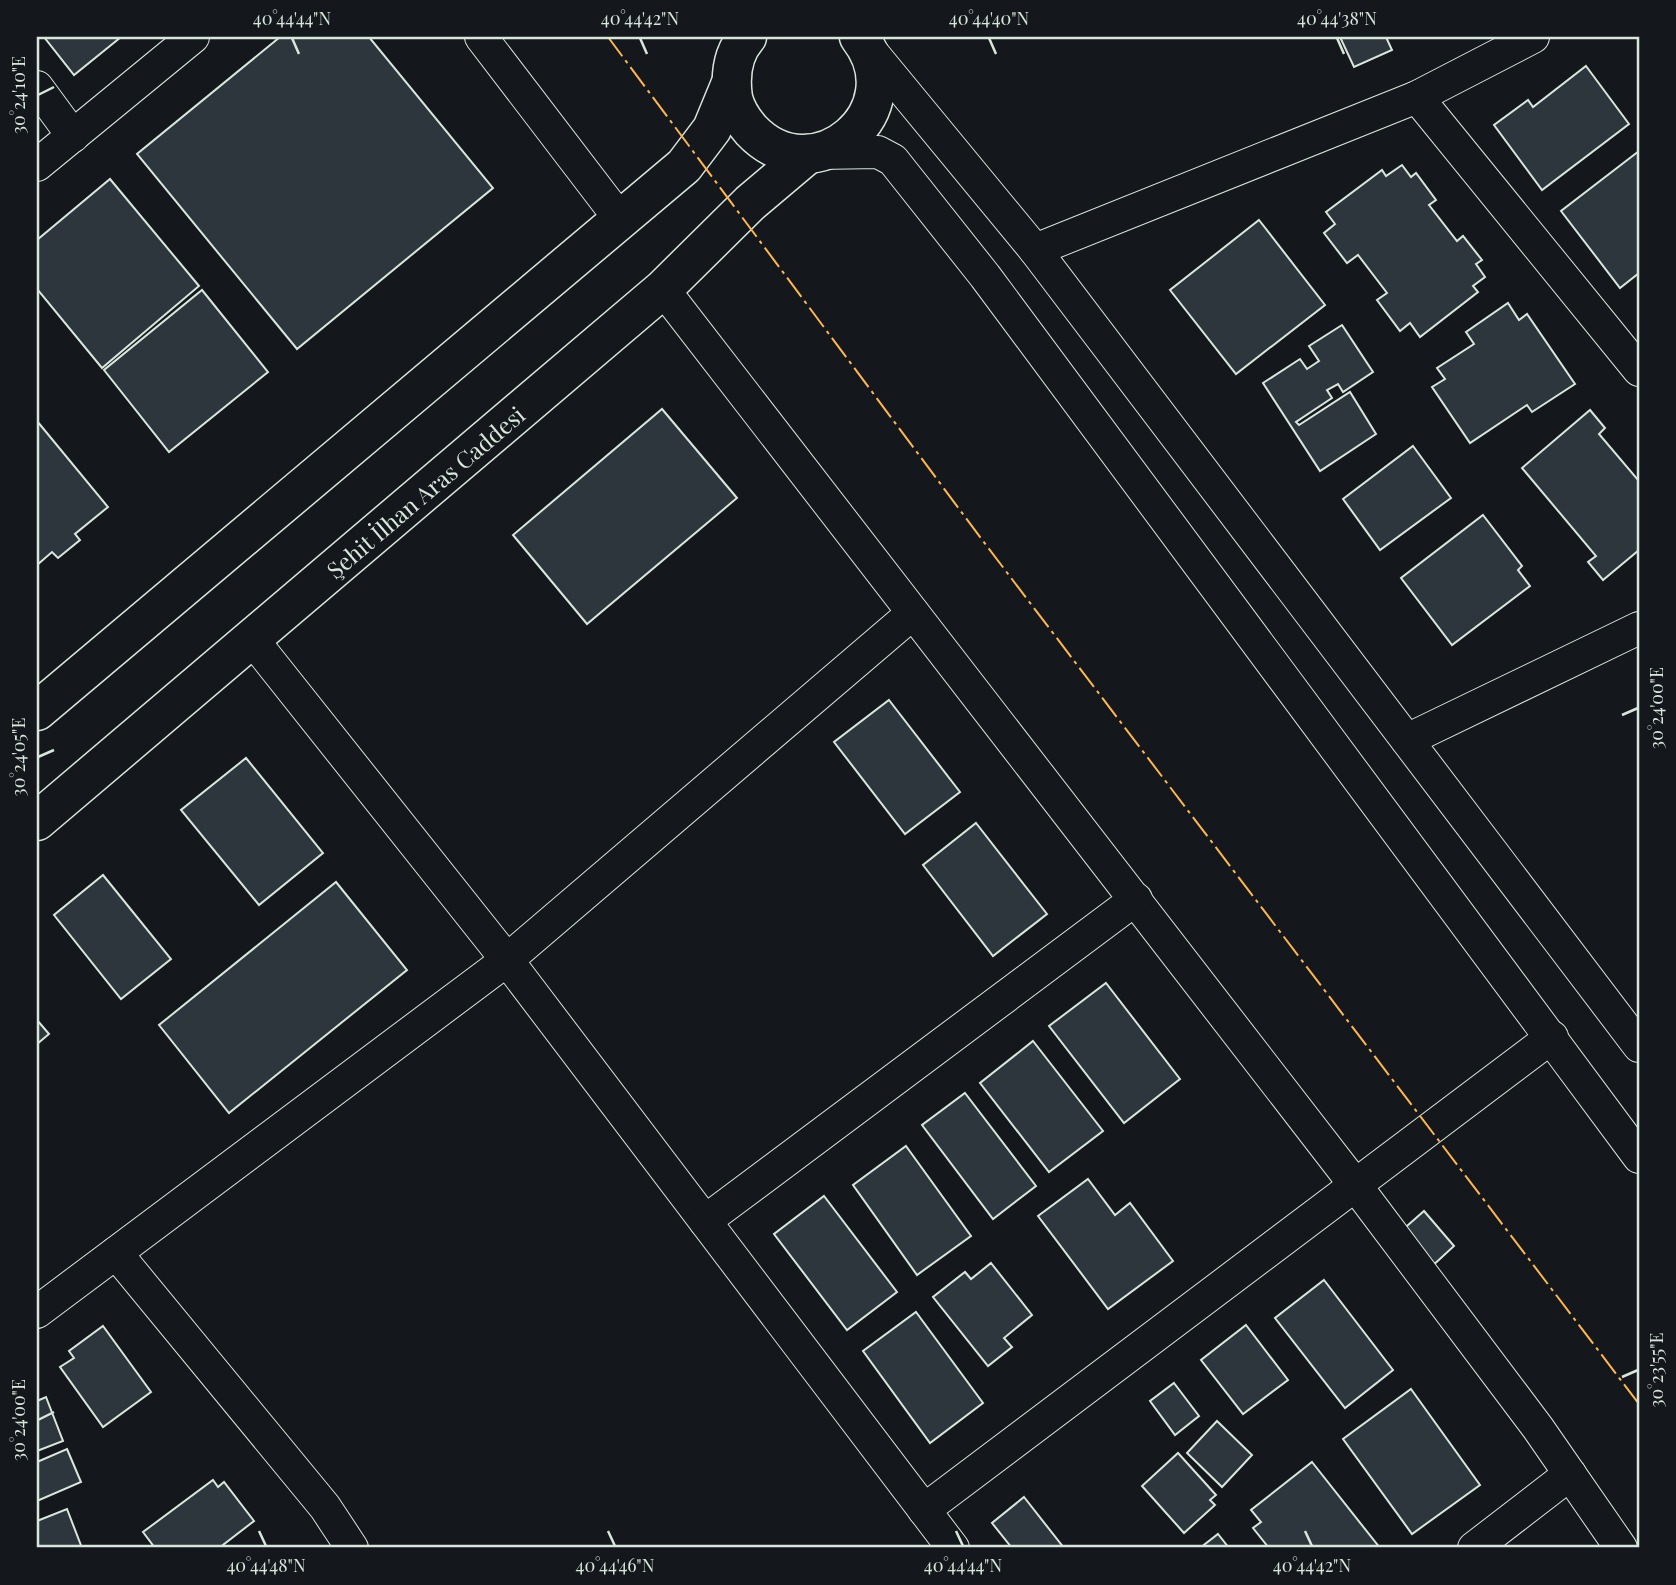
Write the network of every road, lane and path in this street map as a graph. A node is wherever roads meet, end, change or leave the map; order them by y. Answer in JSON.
{"nodes":[{"id":1,"x":193,"y":37,"type":"edge"},
{"id":2,"x":481,"y":37,"type":"edge"},
{"id":3,"x":1533,"y":37,"type":"edge"},
{"id":4,"x":744,"y":38,"type":"edge"},
{"id":5,"x":863,"y":41,"type":"edge"},
{"id":6,"x":731,"y":83,"type":"junction"},
{"id":7,"x":37,"y":87,"type":"edge"},
{"id":8,"x":1418,"y":97,"type":"junction"},
{"id":9,"x":73,"y":136,"type":"junction"},
{"id":10,"x":813,"y":153,"type":"junction"},
{"id":11,"x":37,"y":165,"type":"edge"},
{"id":12,"x":620,"y":219,"type":"junction"},
{"id":13,"x":1035,"y":250,"type":"junction"},
{"id":14,"x":663,"y":289,"type":"junction"},
{"id":15,"x":1639,"y":370,"type":"edge"},
{"id":16,"x":914,"y":613,"type":"junction"},
{"id":17,"x":1639,"y":628,"type":"edge"},
{"id":18,"x":252,"y":639,"type":"junction"},
{"id":19,"x":37,"y":711,"type":"edge"},
{"id":20,"x":1407,"y":740,"type":"junction"},
{"id":21,"x":37,"y":821,"type":"edge"},
{"id":22,"x":1136,"y":899,"type":"junction"},
{"id":23,"x":507,"y":960,"type":"junction"},
{"id":24,"x":1552,"y":1037,"type":"junction"},
{"id":25,"x":1639,"y":1046,"type":"edge"},
{"id":26,"x":1639,"y":1157,"type":"edge"},
{"id":27,"x":1356,"y":1186,"type":"junction"},
{"id":28,"x":705,"y":1221,"type":"junction"},
{"id":29,"x":116,"y":1252,"type":"junction"},
{"id":30,"x":37,"y":1311,"type":"edge"},
{"id":31,"x":1570,"y":1474,"type":"junction"},
{"id":32,"x":924,"y":1510,"type":"junction"},
{"id":33,"x":352,"y":1548,"type":"edge"},
{"id":34,"x":953,"y":1548,"type":"edge"},
{"id":35,"x":1474,"y":1548,"type":"edge"},
{"id":36,"x":1621,"y":1548,"type":"edge"}],
"edges":[{"from":1,"to":9,"type":"street"},
{"from":2,"to":12,"type":"street"},
{"from":3,"to":8,"type":"street"},
{"from":4,"to":6,"type":"main road"},
{"from":5,"to":10,"type":"main road","name":"Şehit İlhan Aras Caddesi"},
{"from":5,"to":13,"type":"street"},
{"from":6,"to":10,"type":"main road"},
{"from":6,"to":12,"type":"main road"},
{"from":7,"to":9,"type":"street"},
{"from":8,"to":13,"type":"street"},
{"from":8,"to":15,"type":"street"},
{"from":9,"to":11,"type":"street"},
{"from":10,"to":14,"type":"main road","name":"Şehit İlhan Aras Caddesi"},
{"from":10,"to":24,"type":"street"},
{"from":12,"to":19,"type":"main road"},
{"from":13,"to":20,"type":"street"},
{"from":14,"to":16,"type":"street"},
{"from":14,"to":18,"type":"main road","name":"Şehit İlhan Aras Caddesi"},
{"from":16,"to":22,"type":"street"},
{"from":16,"to":23,"type":"street"},
{"from":17,"to":20,"type":"street"},
{"from":18,"to":21,"type":"main road","name":"Şehit İlhan Aras Caddesi"},
{"from":18,"to":23,"type":"street"},
{"from":20,"to":25,"type":"street"},
{"from":22,"to":27,"type":"street"},
{"from":22,"to":28,"type":"street"},
{"from":23,"to":28,"type":"street"},
{"from":23,"to":29,"type":"street"},
{"from":24,"to":26,"type":"street"},
{"from":24,"to":27,"type":"street"},
{"from":27,"to":31,"type":"street"},
{"from":27,"to":32,"type":"street"},
{"from":28,"to":32,"type":"street"},
{"from":29,"to":30,"type":"street"},
{"from":29,"to":33,"type":"street"},
{"from":31,"to":35,"type":"street"},
{"from":31,"to":36,"type":"street"},
{"from":32,"to":34,"type":"street"}]}
